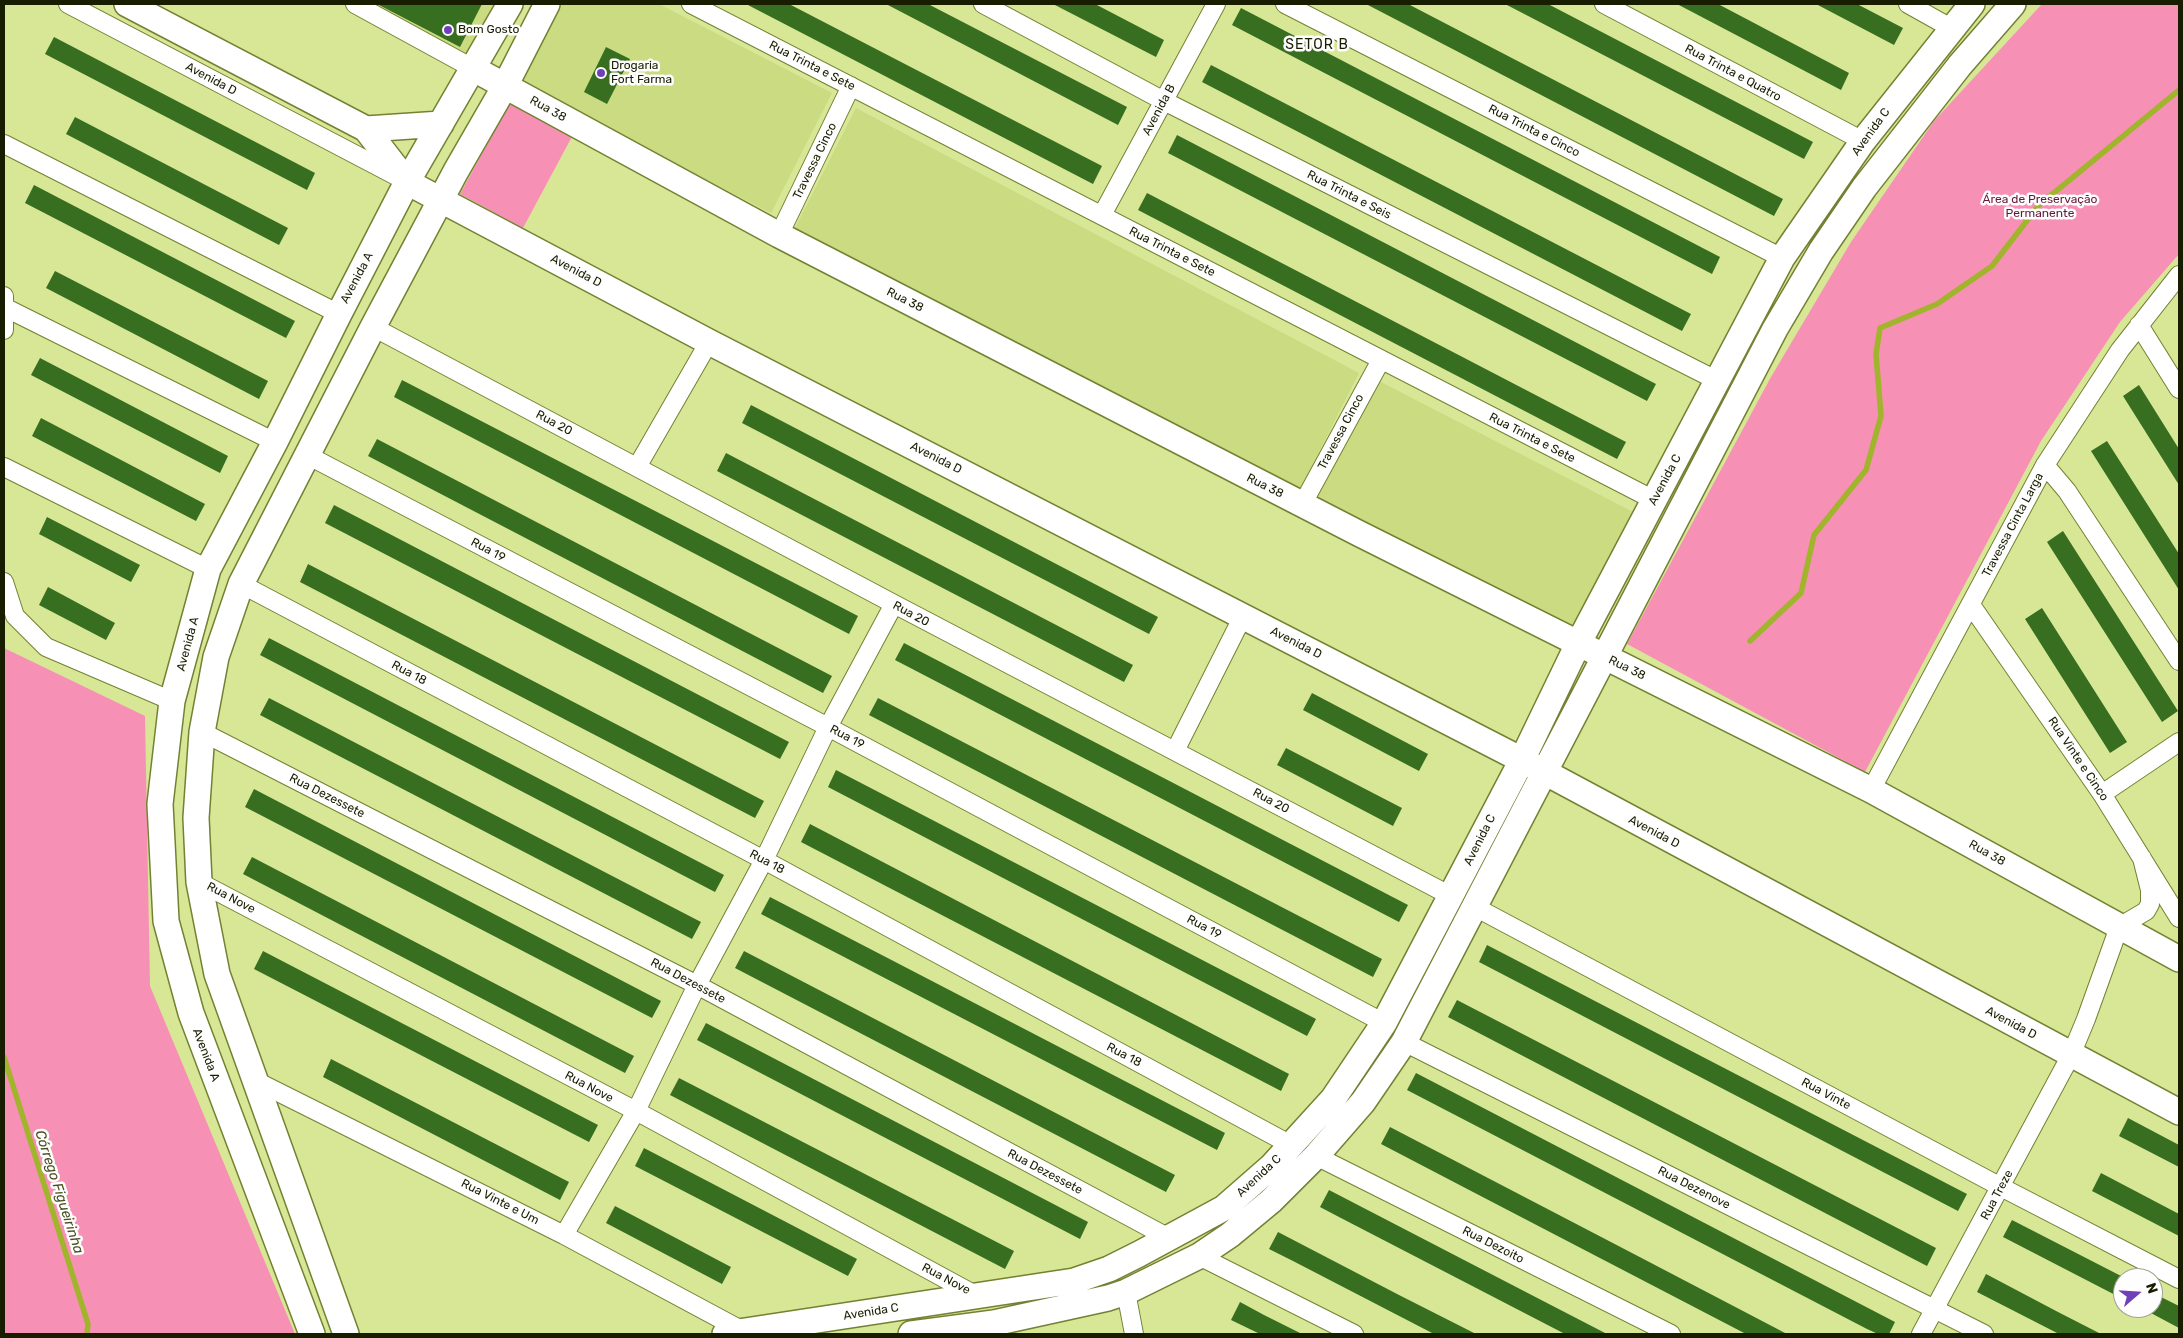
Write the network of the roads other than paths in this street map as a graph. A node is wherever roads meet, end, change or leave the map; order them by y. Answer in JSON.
{"nodes":[{"id":1,"x":68,"y":4,"type":"edge"},
{"id":2,"x":127,"y":4,"type":"edge"},
{"id":3,"x":355,"y":4,"type":"edge"},
{"id":4,"x":510,"y":4,"type":"edge"},
{"id":5,"x":547,"y":4,"type":"edge"},
{"id":6,"x":690,"y":4,"type":"edge"},
{"id":7,"x":983,"y":4,"type":"edge"},
{"id":8,"x":1216,"y":4,"type":"edge"},
{"id":9,"x":1285,"y":4,"type":"edge"},
{"id":10,"x":1604,"y":4,"type":"edge"},
{"id":11,"x":1908,"y":4,"type":"edge"},
{"id":12,"x":1972,"y":4,"type":"edge"},
{"id":13,"x":2014,"y":4,"type":"edge"},
{"id":14,"x":1951,"y":28,"type":"junction"},
{"id":15,"x":474,"y":69,"type":"junction"},
{"id":16,"x":506,"y":86,"type":"junction"},
{"id":17,"x":851,"y":86,"type":"junction"},
{"id":18,"x":457,"y":99,"type":"junction"},
{"id":19,"x":1164,"y":101,"type":"junction"},
{"id":20,"x":488,"y":116,"type":"junction"},
{"id":21,"x":442,"y":124,"type":"junction"},
{"id":22,"x":366,"y":129,"type":"junction"},
{"id":23,"x":1863,"y":141,"type":"junction"},
{"id":24,"x":4,"y":144,"type":"edge"},
{"id":25,"x":408,"y":182,"type":"junction"},
{"id":26,"x":441,"y":200,"type":"junction"},
{"id":27,"x":1102,"y":215,"type":"junction"},
{"id":28,"x":779,"y":236,"type":"junction"},
{"id":29,"x":1782,"y":258,"type":"junction"},
{"id":30,"x":2179,"y":276,"type":"edge"},
{"id":31,"x":4,"y":296,"type":"edge"},
{"id":32,"x":4,"y":307,"type":"edge"},
{"id":33,"x":339,"y":314,"type":"junction"},
{"id":34,"x":2139,"y":325,"type":"junction"},
{"id":35,"x":373,"y":327,"type":"junction"},
{"id":36,"x":4,"y":330,"type":"edge"},
{"id":37,"x":709,"y":342,"type":"junction"},
{"id":38,"x":1381,"y":360,"type":"junction"},
{"id":39,"x":1718,"y":381,"type":"junction"},
{"id":40,"x":2179,"y":389,"type":"edge"},
{"id":41,"x":275,"y":442,"type":"junction"},
{"id":42,"x":307,"y":455,"type":"junction"},
{"id":43,"x":2045,"y":465,"type":"junction"},
{"id":44,"x":4,"y":467,"type":"edge"},
{"id":45,"x":637,"y":467,"type":"junction"},
{"id":46,"x":1654,"y":500,"type":"junction"},
{"id":47,"x":1302,"y":505,"type":"junction"},
{"id":48,"x":208,"y":569,"type":"junction"},
{"id":49,"x":4,"y":582,"type":"edge"},
{"id":50,"x":241,"y":584,"type":"junction"},
{"id":51,"x":894,"y":604,"type":"junction"},
{"id":52,"x":1971,"y":605,"type":"junction"},
{"id":53,"x":1243,"y":616,"type":"junction"},
{"id":54,"x":1578,"y":644,"type":"junction"},
{"id":55,"x":1604,"y":657,"type":"junction"},
{"id":56,"x":2179,"y":661,"type":"edge"},
{"id":57,"x":172,"y":701,"type":"junction"},
{"id":58,"x":828,"y":728,"type":"junction"},
{"id":59,"x":202,"y":732,"type":"junction"},
{"id":60,"x":2179,"y":742,"type":"edge"},
{"id":61,"x":1175,"y":751,"type":"junction"},
{"id":62,"x":1522,"y":760,"type":"junction"},
{"id":63,"x":1545,"y":773,"type":"junction"},
{"id":64,"x":1871,"y":790,"type":"junction"},
{"id":65,"x":2102,"y":794,"type":"junction"},
{"id":66,"x":2142,"y":858,"type":"junction"},
{"id":67,"x":764,"y":860,"type":"junction"},
{"id":68,"x":200,"y":882,"type":"junction"},
{"id":69,"x":1452,"y":896,"type":"junction"},
{"id":70,"x":1475,"y":907,"type":"junction"},
{"id":71,"x":2179,"y":918,"type":"edge"},
{"id":72,"x":2119,"y":927,"type":"junction"},
{"id":73,"x":2179,"y":960,"type":"edge"},
{"id":74,"x":697,"y":985,"type":"junction"},
{"id":75,"x":1384,"y":1023,"type":"junction"},
{"id":76,"x":1404,"y":1042,"type":"junction"},
{"id":77,"x":2070,"y":1055,"type":"junction"},
{"id":78,"x":254,"y":1080,"type":"junction"},
{"id":79,"x":636,"y":1111,"type":"junction"},
{"id":80,"x":2179,"y":1112,"type":"edge"},
{"id":81,"x":1291,"y":1145,"type":"junction"},
{"id":82,"x":1316,"y":1156,"type":"junction"},
{"id":83,"x":2001,"y":1188,"type":"junction"},
{"id":84,"x":564,"y":1235,"type":"junction"},
{"id":85,"x":1169,"y":1238,"type":"junction"},
{"id":86,"x":1199,"y":1256,"type":"junction"},
{"id":87,"x":2179,"y":1279,"type":"edge"},
{"id":88,"x":1126,"y":1292,"type":"junction"},
{"id":89,"x":977,"y":1296,"type":"junction"},
{"id":90,"x":1934,"y":1309,"type":"junction"},
{"id":91,"x":995,"y":1328,"type":"edge"},
{"id":92,"x":734,"y":1333,"type":"edge"},
{"id":93,"x":312,"y":1334,"type":"edge"},
{"id":94,"x":346,"y":1334,"type":"edge"},
{"id":95,"x":911,"y":1334,"type":"edge"},
{"id":96,"x":1134,"y":1334,"type":"edge"},
{"id":97,"x":1354,"y":1334,"type":"edge"},
{"id":98,"x":1670,"y":1334,"type":"edge"},
{"id":99,"x":1922,"y":1334,"type":"edge"},
{"id":100,"x":1984,"y":1334,"type":"edge"}],
"edges":[{"from":1,"to":25,"type":"street","name":"Avenida D"},
{"from":2,"to":22,"type":"street","name":"Avenida D"},
{"from":3,"to":15,"type":"street","name":"Rua 38"},
{"from":4,"to":15,"type":"street","name":"Avenida A"},
{"from":5,"to":16,"type":"street"},
{"from":6,"to":17,"type":"street","name":"Rua Trinta e Sete"},
{"from":7,"to":19,"type":"street","name":"Rua Trinta e Seis"},
{"from":8,"to":19,"type":"street","name":"Avenida B"},
{"from":9,"to":29,"type":"street","name":"Rua Trinta e Cinco"},
{"from":10,"to":23,"type":"street","name":"Rua Trinta e Quatro"},
{"from":11,"to":14,"type":"street"},
{"from":12,"to":14,"type":"street","name":"Avenida C"},
{"from":13,"to":55,"type":"street","name":"Avenida C"},
{"from":14,"to":23,"type":"street","name":"Avenida C"},
{"from":15,"to":16,"type":"street","name":"Rua 38"},
{"from":15,"to":18,"type":"street","name":"Avenida A"},
{"from":16,"to":20,"type":"street"},
{"from":16,"to":28,"type":"street","name":"Rua 38"},
{"from":17,"to":27,"type":"street","name":"Rua Trinta e Sete"},
{"from":17,"to":28,"type":"street","name":"Travessa Cinco"},
{"from":18,"to":20,"type":"street"},
{"from":18,"to":21,"type":"street","name":"Avenida A"},
{"from":19,"to":27,"type":"street","name":"Avenida B"},
{"from":19,"to":39,"type":"street","name":"Rua Trinta e Seis"},
{"from":20,"to":26,"type":"street"},
{"from":21,"to":22,"type":"street"},
{"from":21,"to":25,"type":"street","name":"Avenida A"},
{"from":22,"to":25,"type":"street","name":"Avenida D"},
{"from":23,"to":29,"type":"street","name":"Avenida C"},
{"from":24,"to":33,"type":"street"},
{"from":25,"to":26,"type":"street","name":"Avenida D"},
{"from":25,"to":33,"type":"street","name":"Avenida A"},
{"from":26,"to":35,"type":"street"},
{"from":26,"to":37,"type":"street","name":"Avenida D"},
{"from":27,"to":38,"type":"street","name":"Rua Trinta e Sete"},
{"from":28,"to":47,"type":"street","name":"Rua 38"},
{"from":29,"to":39,"type":"street","name":"Avenida C"},
{"from":30,"to":34,"type":"street","name":"Travessa Cinta Larga"},
{"from":31,"to":32,"type":"street"},
{"from":32,"to":36,"type":"street"},
{"from":32,"to":41,"type":"street"},
{"from":33,"to":41,"type":"street","name":"Avenida A"},
{"from":34,"to":40,"type":"street"},
{"from":34,"to":43,"type":"street","name":"Travessa Cinta Larga"},
{"from":35,"to":42,"type":"street"},
{"from":35,"to":45,"type":"street","name":"Rua 20"},
{"from":37,"to":45,"type":"street"},
{"from":37,"to":53,"type":"street","name":"Avenida D"},
{"from":38,"to":46,"type":"street","name":"Rua Trinta e Sete"},
{"from":38,"to":47,"type":"street","name":"Travessa Cinco"},
{"from":39,"to":46,"type":"street","name":"Avenida C"},
{"from":41,"to":48,"type":"street","name":"Avenida A"},
{"from":42,"to":50,"type":"street"},
{"from":42,"to":58,"type":"street","name":"Rua 19"},
{"from":43,"to":52,"type":"street","name":"Travessa Cinta Larga"},
{"from":43,"to":56,"type":"street"},
{"from":44,"to":48,"type":"street"},
{"from":45,"to":51,"type":"street","name":"Rua 20"},
{"from":46,"to":54,"type":"street","name":"Avenida C"},
{"from":47,"to":54,"type":"street","name":"Rua 38"},
{"from":48,"to":57,"type":"street","name":"Avenida A"},
{"from":49,"to":57,"type":"street"},
{"from":50,"to":59,"type":"street"},
{"from":50,"to":67,"type":"street","name":"Rua 18"},
{"from":51,"to":58,"type":"street"},
{"from":51,"to":61,"type":"street","name":"Rua 20"},
{"from":52,"to":64,"type":"street","name":"Travessa Cinta Larga"},
{"from":52,"to":65,"type":"street","name":"Rua Vinte e Cinco"},
{"from":53,"to":61,"type":"street"},
{"from":53,"to":62,"type":"street","name":"Avenida D"},
{"from":54,"to":55,"type":"street","name":"Rua 38"},
{"from":54,"to":62,"type":"street","name":"Avenida C"},
{"from":55,"to":63,"type":"street","name":"Avenida C"},
{"from":55,"to":64,"type":"street","name":"Rua 38"},
{"from":57,"to":93,"type":"street","name":"Avenida A"},
{"from":58,"to":67,"type":"street"},
{"from":58,"to":75,"type":"street","name":"Rua 19"},
{"from":59,"to":68,"type":"street"},
{"from":59,"to":74,"type":"street","name":"Rua Dezessete"},
{"from":60,"to":65,"type":"street"},
{"from":61,"to":69,"type":"street","name":"Rua 20"},
{"from":62,"to":63,"type":"street","name":"Avenida D"},
{"from":62,"to":69,"type":"street","name":"Avenida C"},
{"from":63,"to":70,"type":"street","name":"Avenida C"},
{"from":63,"to":77,"type":"street","name":"Avenida D"},
{"from":64,"to":72,"type":"street","name":"Rua 38"},
{"from":65,"to":66,"type":"street","name":"Rua Vinte e Cinco"},
{"from":66,"to":71,"type":"street","name":"Rua Vinte e Cinco"},
{"from":66,"to":72,"type":"street"},
{"from":67,"to":74,"type":"street"},
{"from":67,"to":81,"type":"street","name":"Rua 18"},
{"from":68,"to":78,"type":"street"},
{"from":68,"to":79,"type":"street","name":"Rua Nove"},
{"from":69,"to":75,"type":"street","name":"Avenida C"},
{"from":70,"to":76,"type":"street","name":"Avenida C"},
{"from":70,"to":83,"type":"street","name":"Rua Vinte"},
{"from":72,"to":73,"type":"street","name":"Rua 38"},
{"from":72,"to":77,"type":"street","name":"Rua Treze"},
{"from":74,"to":79,"type":"street"},
{"from":74,"to":85,"type":"street","name":"Rua Dezessete"},
{"from":75,"to":81,"type":"street","name":"Avenida C"},
{"from":76,"to":82,"type":"street","name":"Avenida C"},
{"from":76,"to":90,"type":"street","name":"Rua Dezenove"},
{"from":77,"to":80,"type":"street","name":"Avenida D"},
{"from":77,"to":83,"type":"street","name":"Rua Treze"},
{"from":78,"to":84,"type":"street","name":"Rua Vinte e Um"},
{"from":78,"to":94,"type":"street"},
{"from":79,"to":84,"type":"street"},
{"from":79,"to":89,"type":"street","name":"Rua Nove"},
{"from":81,"to":85,"type":"street","name":"Avenida C"},
{"from":82,"to":86,"type":"street","name":"Avenida C"},
{"from":82,"to":98,"type":"street","name":"Rua Dezoito"},
{"from":83,"to":87,"type":"street","name":"Rua Vinte"},
{"from":83,"to":90,"type":"street","name":"Rua Treze"},
{"from":84,"to":92,"type":"street","name":"Rua Vinte e Um"},
{"from":85,"to":89,"type":"street","name":"Avenida C"},
{"from":86,"to":88,"type":"street","name":"Avenida C"},
{"from":86,"to":97,"type":"street"},
{"from":88,"to":91,"type":"street","name":"Avenida C"},
{"from":88,"to":96,"type":"street"},
{"from":89,"to":92,"type":"street","name":"Avenida C"},
{"from":90,"to":99,"type":"street","name":"Rua Treze"},
{"from":90,"to":100,"type":"street","name":"Rua Dezenove"},
{"from":91,"to":95,"type":"street","name":"Avenida C"}]}
